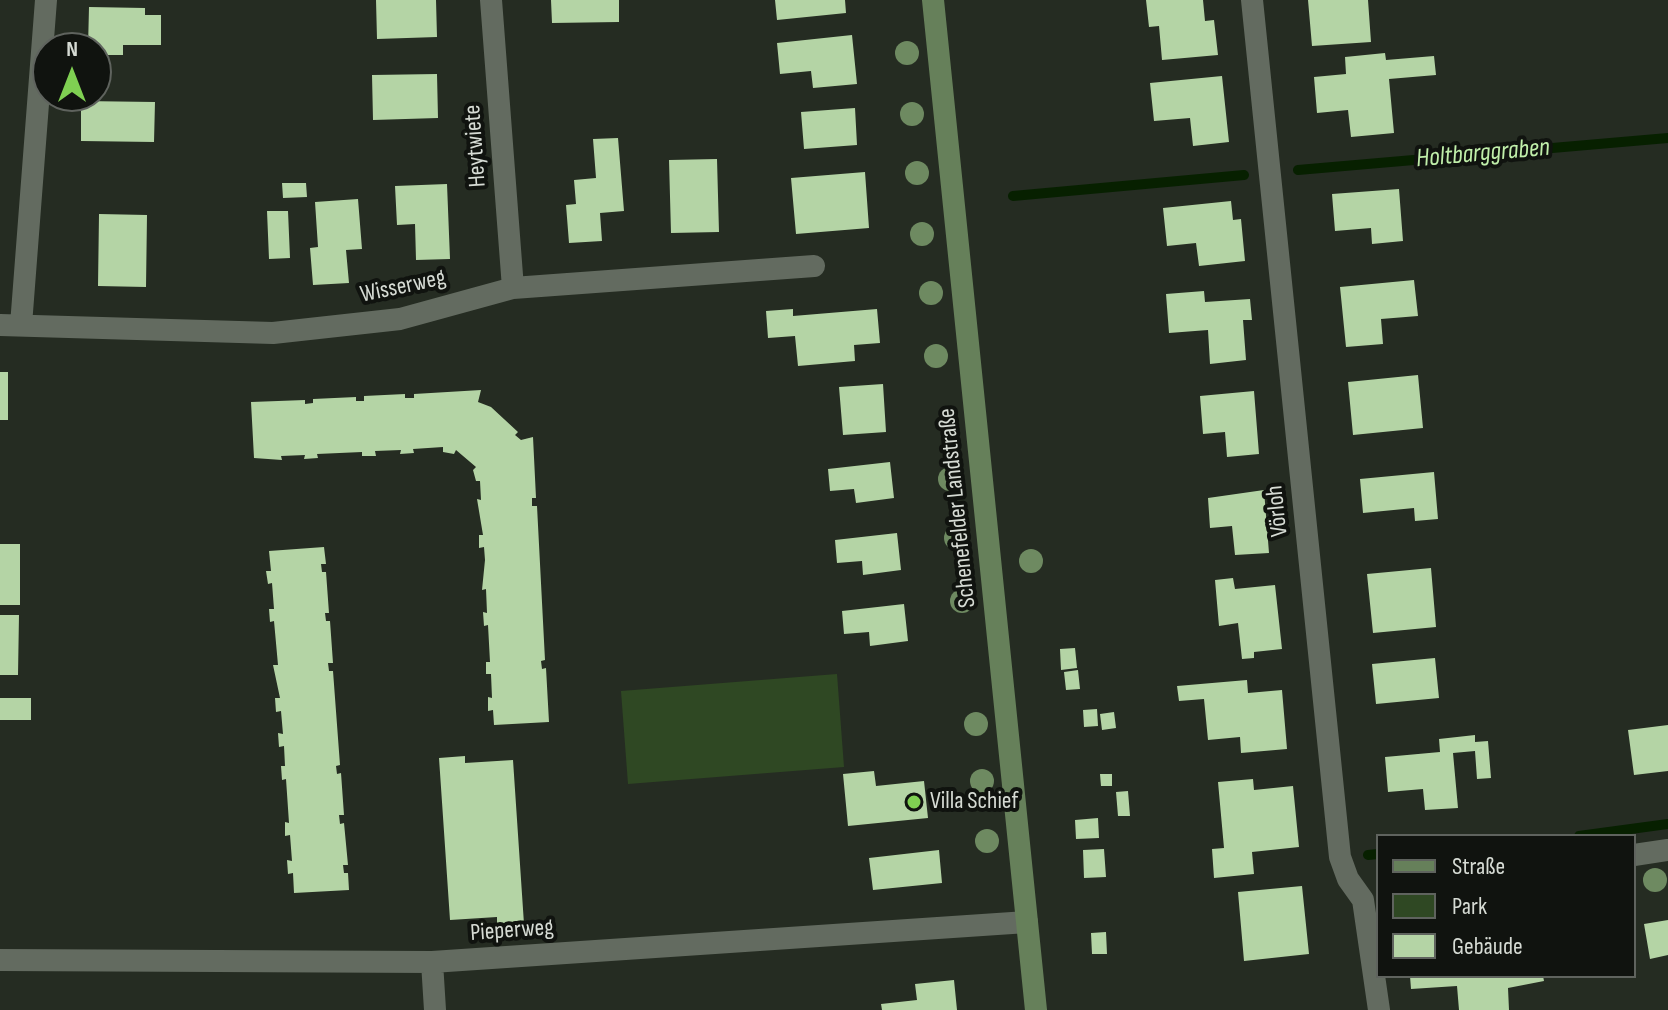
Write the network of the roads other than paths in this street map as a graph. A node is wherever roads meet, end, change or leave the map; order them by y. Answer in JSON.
{"nodes":[{"id":1,"x":46,"y":0,"type":"edge"},
{"id":2,"x":491,"y":0,"type":"edge"},
{"id":3,"x":933,"y":0,"type":"edge"},
{"id":4,"x":1252,"y":0,"type":"edge"},
{"id":5,"x":814,"y":266,"type":"dead end"},
{"id":6,"x":513,"y":288,"type":"junction"},
{"id":7,"x":11,"y":325,"type":"edge"},
{"id":8,"x":1668,"y":850,"type":"edge"},
{"id":9,"x":1636,"y":855,"type":"edge"},
{"id":10,"x":1370,"y":898,"type":"edge"},
{"id":11,"x":1027,"y":922,"type":"junction"},
{"id":12,"x":0,"y":960,"type":"edge"},
{"id":13,"x":432,"y":962,"type":"junction"},
{"id":14,"x":1376,"y":973,"type":"edge"},
{"id":15,"x":1376,"y":978,"type":"edge"},
{"id":16,"x":435,"y":1010,"type":"edge"},
{"id":17,"x":1036,"y":1010,"type":"edge"},
{"id":18,"x":1379,"y":1010,"type":"edge"}],
"edges":[{"from":1,"to":7,"type":"street"},
{"from":2,"to":6,"type":"street","name":"Heytwiete"},
{"from":3,"to":11,"type":"main road","name":"Schenefelder Landstraße"},
{"from":4,"to":10,"type":"street","name":"Vörloh"},
{"from":5,"to":6,"type":"street","name":"Wisserweg"},
{"from":6,"to":7,"type":"street","name":"Wisserweg"},
{"from":8,"to":9,"type":"street"},
{"from":10,"to":14,"type":"street","name":"Vörloh"},
{"from":11,"to":13,"type":"street","name":"Pieperweg"},
{"from":11,"to":17,"type":"main road","name":"Schenefelder Landstraße"},
{"from":12,"to":13,"type":"street","name":"Pieperweg"},
{"from":13,"to":16,"type":"street"},
{"from":15,"to":18,"type":"street","name":"Vörloh"}]}
